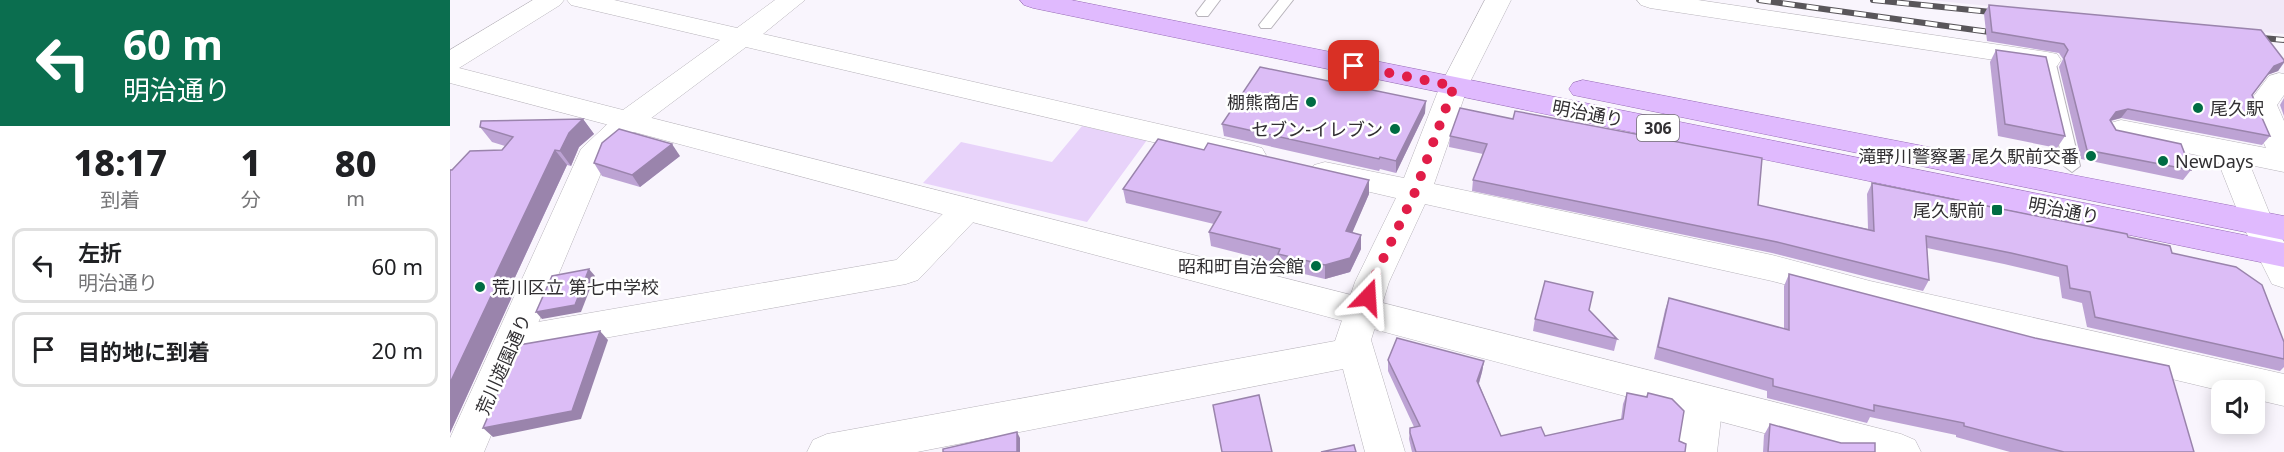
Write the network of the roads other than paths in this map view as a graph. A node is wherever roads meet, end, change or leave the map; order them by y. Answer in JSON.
{"nodes":[{"id":1,"x":551,"y":0,"type":"edge"},
{"id":2,"x":580,"y":0,"type":"edge"},
{"id":3,"x":792,"y":0,"type":"edge"},
{"id":4,"x":1033,"y":0,"type":"edge"},
{"id":5,"x":1137,"y":0,"type":"edge"},
{"id":6,"x":1286,"y":0,"type":"edge"},
{"id":7,"x":1498,"y":0,"type":"edge"},
{"id":8,"x":1650,"y":0,"type":"edge"},
{"id":9,"x":1208,"y":7,"type":"edge"},
{"id":10,"x":1266,"y":26,"type":"junction"},
{"id":11,"x":742,"y":38,"type":"junction"},
{"id":12,"x":2047,"y":60,"type":"joint"},
{"id":13,"x":450,"y":62,"type":"edge"},
{"id":14,"x":450,"y":74,"type":"edge"},
{"id":15,"x":1458,"y":76,"type":"junction"},
{"id":16,"x":2284,"y":83,"type":"edge"},
{"id":17,"x":628,"y":121,"type":"junction"},
{"id":18,"x":2121,"y":130,"type":"edge"},
{"id":19,"x":2229,"y":152,"type":"junction"},
{"id":20,"x":2284,"y":154,"type":"edge"},
{"id":21,"x":2284,"y":162,"type":"edge"},
{"id":22,"x":2072,"y":166,"type":"dead end"},
{"id":23,"x":1415,"y":192,"type":"junction"},
{"id":24,"x":967,"y":209,"type":"junction"},
{"id":25,"x":2277,"y":247,"type":"edge"},
{"id":26,"x":1364,"y":312,"type":"junction"},
{"id":27,"x":515,"y":340,"type":"junction"},
{"id":28,"x":1356,"y":352,"type":"junction"},
{"id":29,"x":2284,"y":390,"type":"edge"},
{"id":30,"x":1704,"y":401,"type":"junction"},
{"id":31,"x":464,"y":452,"type":"edge"},
{"id":32,"x":827,"y":452,"type":"edge"},
{"id":33,"x":1385,"y":452,"type":"edge"},
{"id":34,"x":1697,"y":452,"type":"edge"},
{"id":35,"x":1901,"y":452,"type":"edge"}],
"edges":[{"from":1,"to":13,"type":"street"},
{"from":2,"to":11,"type":"street"},
{"from":3,"to":11,"type":"street","name":"荒川遊園通り"},
{"from":4,"to":15,"type":"main road","name":"明治通り","number":"306"},
{"from":5,"to":9,"type":"main road","name":"明治通り","number":"306"},
{"from":6,"to":10,"type":"lane"},
{"from":7,"to":15,"type":"street"},
{"from":8,"to":12,"type":"street"},
{"from":9,"to":10,"type":"main road","name":"明治通り","number":"306"},
{"from":10,"to":15,"type":"main road","name":"明治通り","number":"306"},
{"from":11,"to":17,"type":"street","name":"荒川遊園通り"},
{"from":11,"to":23,"type":"street"},
{"from":12,"to":22,"type":"lane"},
{"from":14,"to":17,"type":"street"},
{"from":15,"to":23,"type":"street"},
{"from":15,"to":25,"type":"main road","name":"明治通り","number":"306"},
{"from":16,"to":20,"type":"street"},
{"from":17,"to":24,"type":"street"},
{"from":17,"to":27,"type":"street","name":"荒川遊園通り"},
{"from":18,"to":19,"type":"street"},
{"from":19,"to":21,"type":"street"},
{"from":19,"to":25,"type":"street"},
{"from":23,"to":26,"type":"street"},
{"from":23,"to":29,"type":"street"},
{"from":24,"to":26,"type":"street"},
{"from":24,"to":27,"type":"street"},
{"from":26,"to":28,"type":"street"},
{"from":26,"to":30,"type":"street"},
{"from":27,"to":31,"type":"street","name":"荒川遊園通り"},
{"from":28,"to":32,"type":"street"},
{"from":28,"to":33,"type":"street"},
{"from":30,"to":34,"type":"street"},
{"from":30,"to":35,"type":"street"}]}
